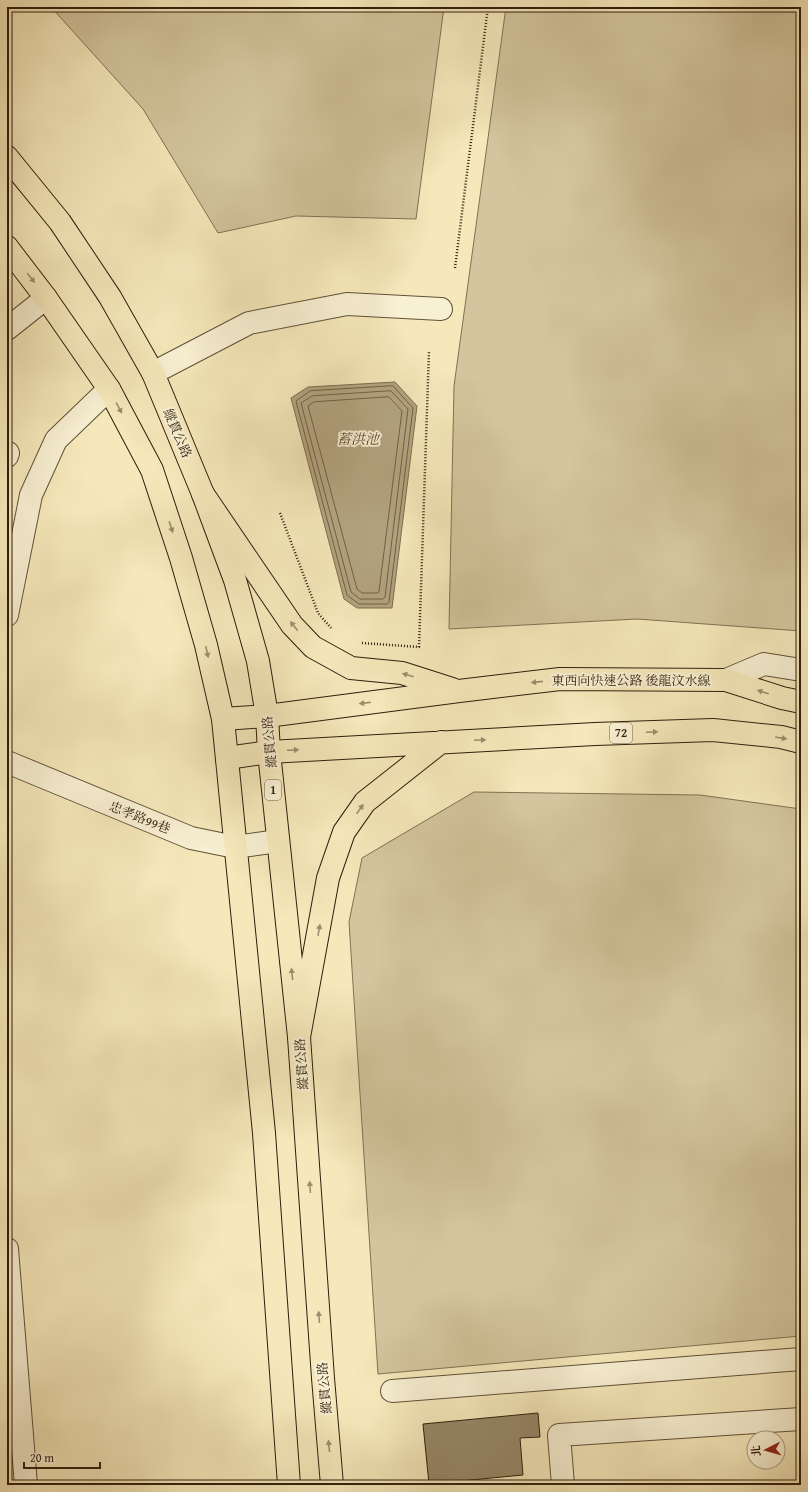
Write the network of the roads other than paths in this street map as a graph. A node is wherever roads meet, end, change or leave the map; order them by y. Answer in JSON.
{"nodes":[{"id":1,"x":7,"y":158,"type":"edge"},
{"id":2,"x":7,"y":247,"type":"edge"},
{"id":3,"x":46,"y":298,"type":"junction"},
{"id":4,"x":441,"y":309,"type":"dead end"},
{"id":5,"x":7,"y":329,"type":"edge"},
{"id":6,"x":153,"y":373,"type":"junction"},
{"id":7,"x":109,"y":389,"type":"junction"},
{"id":8,"x":203,"y":494,"type":"junction"},
{"id":9,"x":7,"y":615,"type":"edge"},
{"id":10,"x":801,"y":670,"type":"edge"},
{"id":11,"x":726,"y":680,"type":"junction"},
{"id":12,"x":459,"y":691,"type":"junction"},
{"id":13,"x":801,"y":702,"type":"edge"},
{"id":14,"x":267,"y":716,"type":"junction"},
{"id":15,"x":223,"y":719,"type":"junction"},
{"id":16,"x":441,"y":742,"type":"junction"},
{"id":17,"x":801,"y":742,"type":"edge"},
{"id":18,"x":269,"y":752,"type":"junction"},
{"id":19,"x":227,"y":758,"type":"junction"},
{"id":20,"x":7,"y":762,"type":"edge"},
{"id":21,"x":278,"y":841,"type":"junction"},
{"id":22,"x":235,"y":847,"type":"junction"},
{"id":23,"x":299,"y":1037,"type":"junction"},
{"id":24,"x":7,"y":1249,"type":"edge"},
{"id":25,"x":801,"y":1358,"type":"edge"},
{"id":26,"x":392,"y":1391,"type":"dead end"},
{"id":27,"x":801,"y":1419,"type":"edge"},
{"id":28,"x":26,"y":1485,"type":"edge"},
{"id":29,"x":289,"y":1485,"type":"edge"},
{"id":30,"x":332,"y":1485,"type":"edge"},
{"id":31,"x":563,"y":1485,"type":"edge"}],
"edges":[{"from":1,"to":6,"type":"main road","name":"縱貫公路","number":"1"},
{"from":2,"to":3,"type":"main road","one_way":true},
{"from":3,"to":5,"type":"street"},
{"from":3,"to":7,"type":"main road"},
{"from":4,"to":6,"type":"street"},
{"from":6,"to":8,"type":"main road","name":"縱貫公路","number":"1"},
{"from":7,"to":9,"type":"street"},
{"from":7,"to":15,"type":"main road","one_way":true},
{"from":12,"to":8,"type":"main road","one_way":true},
{"from":8,"to":14,"type":"main road","name":"縱貫公路","number":"1"},
{"from":10,"to":11,"type":"street"},
{"from":11,"to":12,"type":"main road","name":"東西向快速公路 後龍汶水線","one_way":true},
{"from":13,"to":11,"type":"main road","name":"東西向快速公路 後龍汶水線","one_way":true},
{"from":12,"to":14,"type":"main road","name":"東西向快速公路 後龍汶水線","one_way":true},
{"from":14,"to":15,"type":"main road","name":"東西向快速公路 後龍汶水線"},
{"from":14,"to":18,"type":"main road","name":"縱貫公路","number":"1"},
{"from":15,"to":19,"type":"main road"},
{"from":16,"to":17,"type":"main road","number":"72","one_way":true},
{"from":18,"to":16,"type":"main road","one_way":true},
{"from":23,"to":16,"type":"main road","one_way":true},
{"from":18,"to":19,"type":"main road"},
{"from":18,"to":21,"type":"main road","name":"縱貫公路","number":"1"},
{"from":19,"to":22,"type":"main road"},
{"from":20,"to":22,"type":"street","name":"忠孝路99巷"},
{"from":21,"to":22,"type":"street","name":"忠孝路99巷"},
{"from":23,"to":21,"type":"main road","name":"縱貫公路","number":"1","one_way":true},
{"from":22,"to":29,"type":"main road"},
{"from":30,"to":23,"type":"main road","name":"縱貫公路","number":"1","one_way":true},
{"from":24,"to":28,"type":"street"},
{"from":25,"to":26,"type":"street"},
{"from":27,"to":31,"type":"street"}]}
